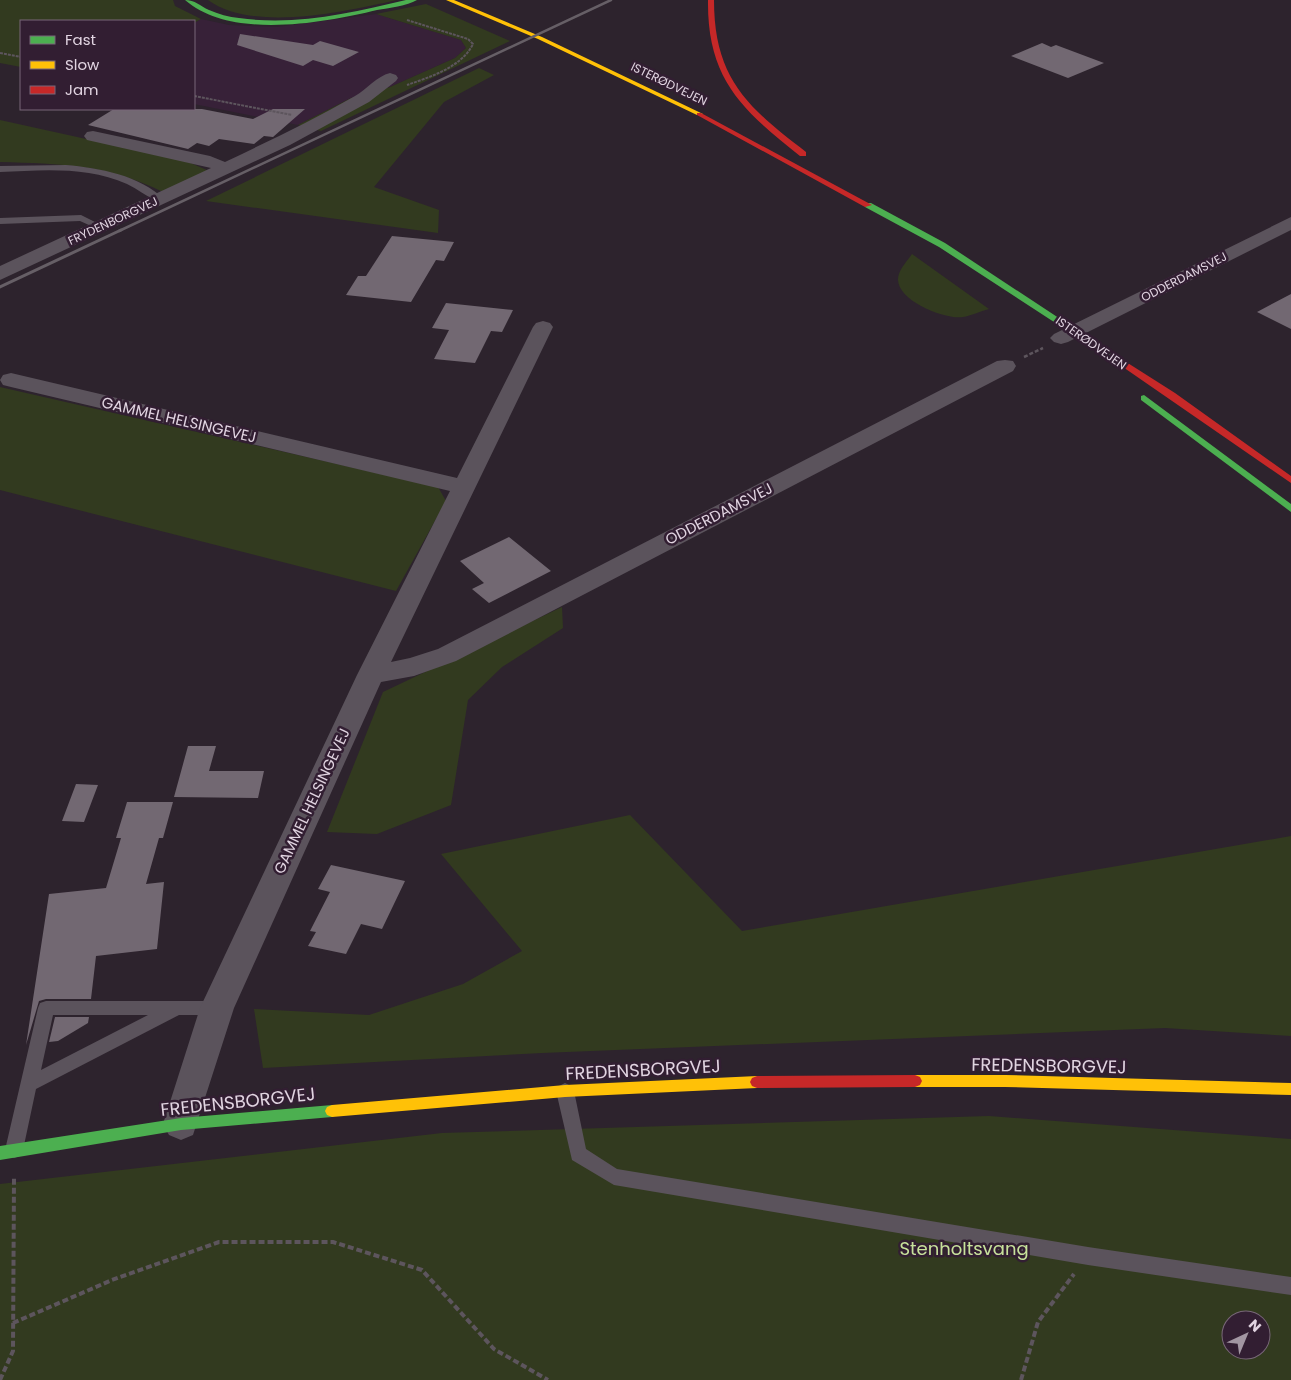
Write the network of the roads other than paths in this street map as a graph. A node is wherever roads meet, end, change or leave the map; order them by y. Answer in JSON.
{"nodes":[{"id":1,"x":188,"y":0,"type":"edge"},
{"id":2,"x":414,"y":0,"type":"edge"},
{"id":3,"x":449,"y":0,"type":"edge"},
{"id":4,"x":710,"y":0,"type":"edge"},
{"id":5,"x":434,"y":2,"type":"dead end"},
{"id":6,"x":396,"y":82,"type":"road end"},
{"id":7,"x":93,"y":136,"type":"dead end"},
{"id":8,"x":746,"y":138,"type":"junction"},
{"id":9,"x":226,"y":169,"type":"junction"},
{"id":10,"x":0,"y":170,"type":"edge"},
{"id":11,"x":160,"y":200,"type":"junction"},
{"id":12,"x":870,"y":207,"type":"junction"},
{"id":13,"x":0,"y":221,"type":"edge"},
{"id":14,"x":1291,"y":223,"type":"edge"},
{"id":15,"x":100,"y":227,"type":"junction"},
{"id":16,"x":942,"y":245,"type":"junction"},
{"id":17,"x":934,"y":254,"type":"dead end"},
{"id":18,"x":0,"y":274,"type":"edge"},
{"id":19,"x":974,"y":280,"type":"dead end"},
{"id":20,"x":1023,"y":312,"type":"dead end"},
{"id":21,"x":543,"y":327,"type":"dead end"},
{"id":22,"x":1065,"y":337,"type":"junction"},
{"id":23,"x":1005,"y":366,"type":"road end"},
{"id":24,"x":10,"y":380,"type":"dead end"},
{"id":25,"x":1132,"y":389,"type":"dead end"},
{"id":26,"x":1291,"y":480,"type":"edge"},
{"id":27,"x":465,"y":487,"type":"junction"},
{"id":28,"x":1276,"y":497,"type":"junction"},
{"id":29,"x":1291,"y":508,"type":"edge"},
{"id":30,"x":1291,"y":512,"type":"edge"},
{"id":31,"x":371,"y":675,"type":"junction"},
{"id":32,"x":176,"y":1008,"type":"junction"},
{"id":33,"x":217,"y":1008,"type":"junction"},
{"id":34,"x":28,"y":1085,"type":"junction"},
{"id":35,"x":1291,"y":1089,"type":"edge"},
{"id":36,"x":565,"y":1091,"type":"junction"},
{"id":37,"x":181,"y":1124,"type":"junction"},
{"id":38,"x":7,"y":1152,"type":"edge"},
{"id":39,"x":1291,"y":1286,"type":"edge"}],
"edges":[{"from":1,"to":2,"type":"main road"},
{"from":3,"to":8,"type":"main road","name":"ISTERØDVEJEN"},
{"from":4,"to":16,"type":"main road"},
{"from":5,"to":8,"type":"main road"},
{"from":6,"to":9,"type":"street","name":"FRYDENBORGVEJ"},
{"from":7,"to":9,"type":"street"},
{"from":8,"to":12,"type":"main road","name":"ISTERØDVEJEN"},
{"from":9,"to":11,"type":"street","name":"FRYDENBORGVEJ"},
{"from":10,"to":11,"type":"lane"},
{"from":11,"to":15,"type":"street","name":"FRYDENBORGVEJ"},
{"from":12,"to":16,"type":"main road","name":"ISTERØDVEJEN"},
{"from":12,"to":17,"type":"main road","name":"ISTERØDVEJEN"},
{"from":13,"to":15,"type":"lane"},
{"from":14,"to":22,"type":"street","name":"ODDERDAMSVEJ"},
{"from":15,"to":18,"type":"street","name":"FRYDENBORGVEJ"},
{"from":16,"to":22,"type":"main road","name":"ISTERØDVEJEN"},
{"from":19,"to":20,"type":"main road"},
{"from":21,"to":27,"type":"street","name":"GAMMEL HELSINGEVEJ"},
{"from":22,"to":26,"type":"main road","name":"ISTERØDVEJEN"},
{"from":23,"to":31,"type":"street","name":"ODDERDAMSVEJ"},
{"from":24,"to":27,"type":"street","name":"GAMMEL HELSINGEVEJ"},
{"from":25,"to":28,"type":"main road","name":"ISTERØDVEJEN"},
{"from":27,"to":31,"type":"street","name":"GAMMEL HELSINGEVEJ"},
{"from":28,"to":29,"type":"main road","name":"ISTERØDVEJEN"},
{"from":28,"to":30,"type":"main road"},
{"from":31,"to":33,"type":"street","name":"GAMMEL HELSINGEVEJ"},
{"from":32,"to":33,"type":"lane"},
{"from":32,"to":34,"type":"lane"},
{"from":32,"to":34,"type":"lane"},
{"from":33,"to":37,"type":"street","name":"GAMMEL HELSINGEVEJ"},
{"from":34,"to":38,"type":"lane"},
{"from":35,"to":36,"type":"main road","name":"FREDENSBORGVEJ"},
{"from":36,"to":37,"type":"main road","name":"FREDENSBORGVEJ"},
{"from":36,"to":39,"type":"lane"},
{"from":37,"to":38,"type":"main road","name":"FREDENSBORGVEJ"}]}
